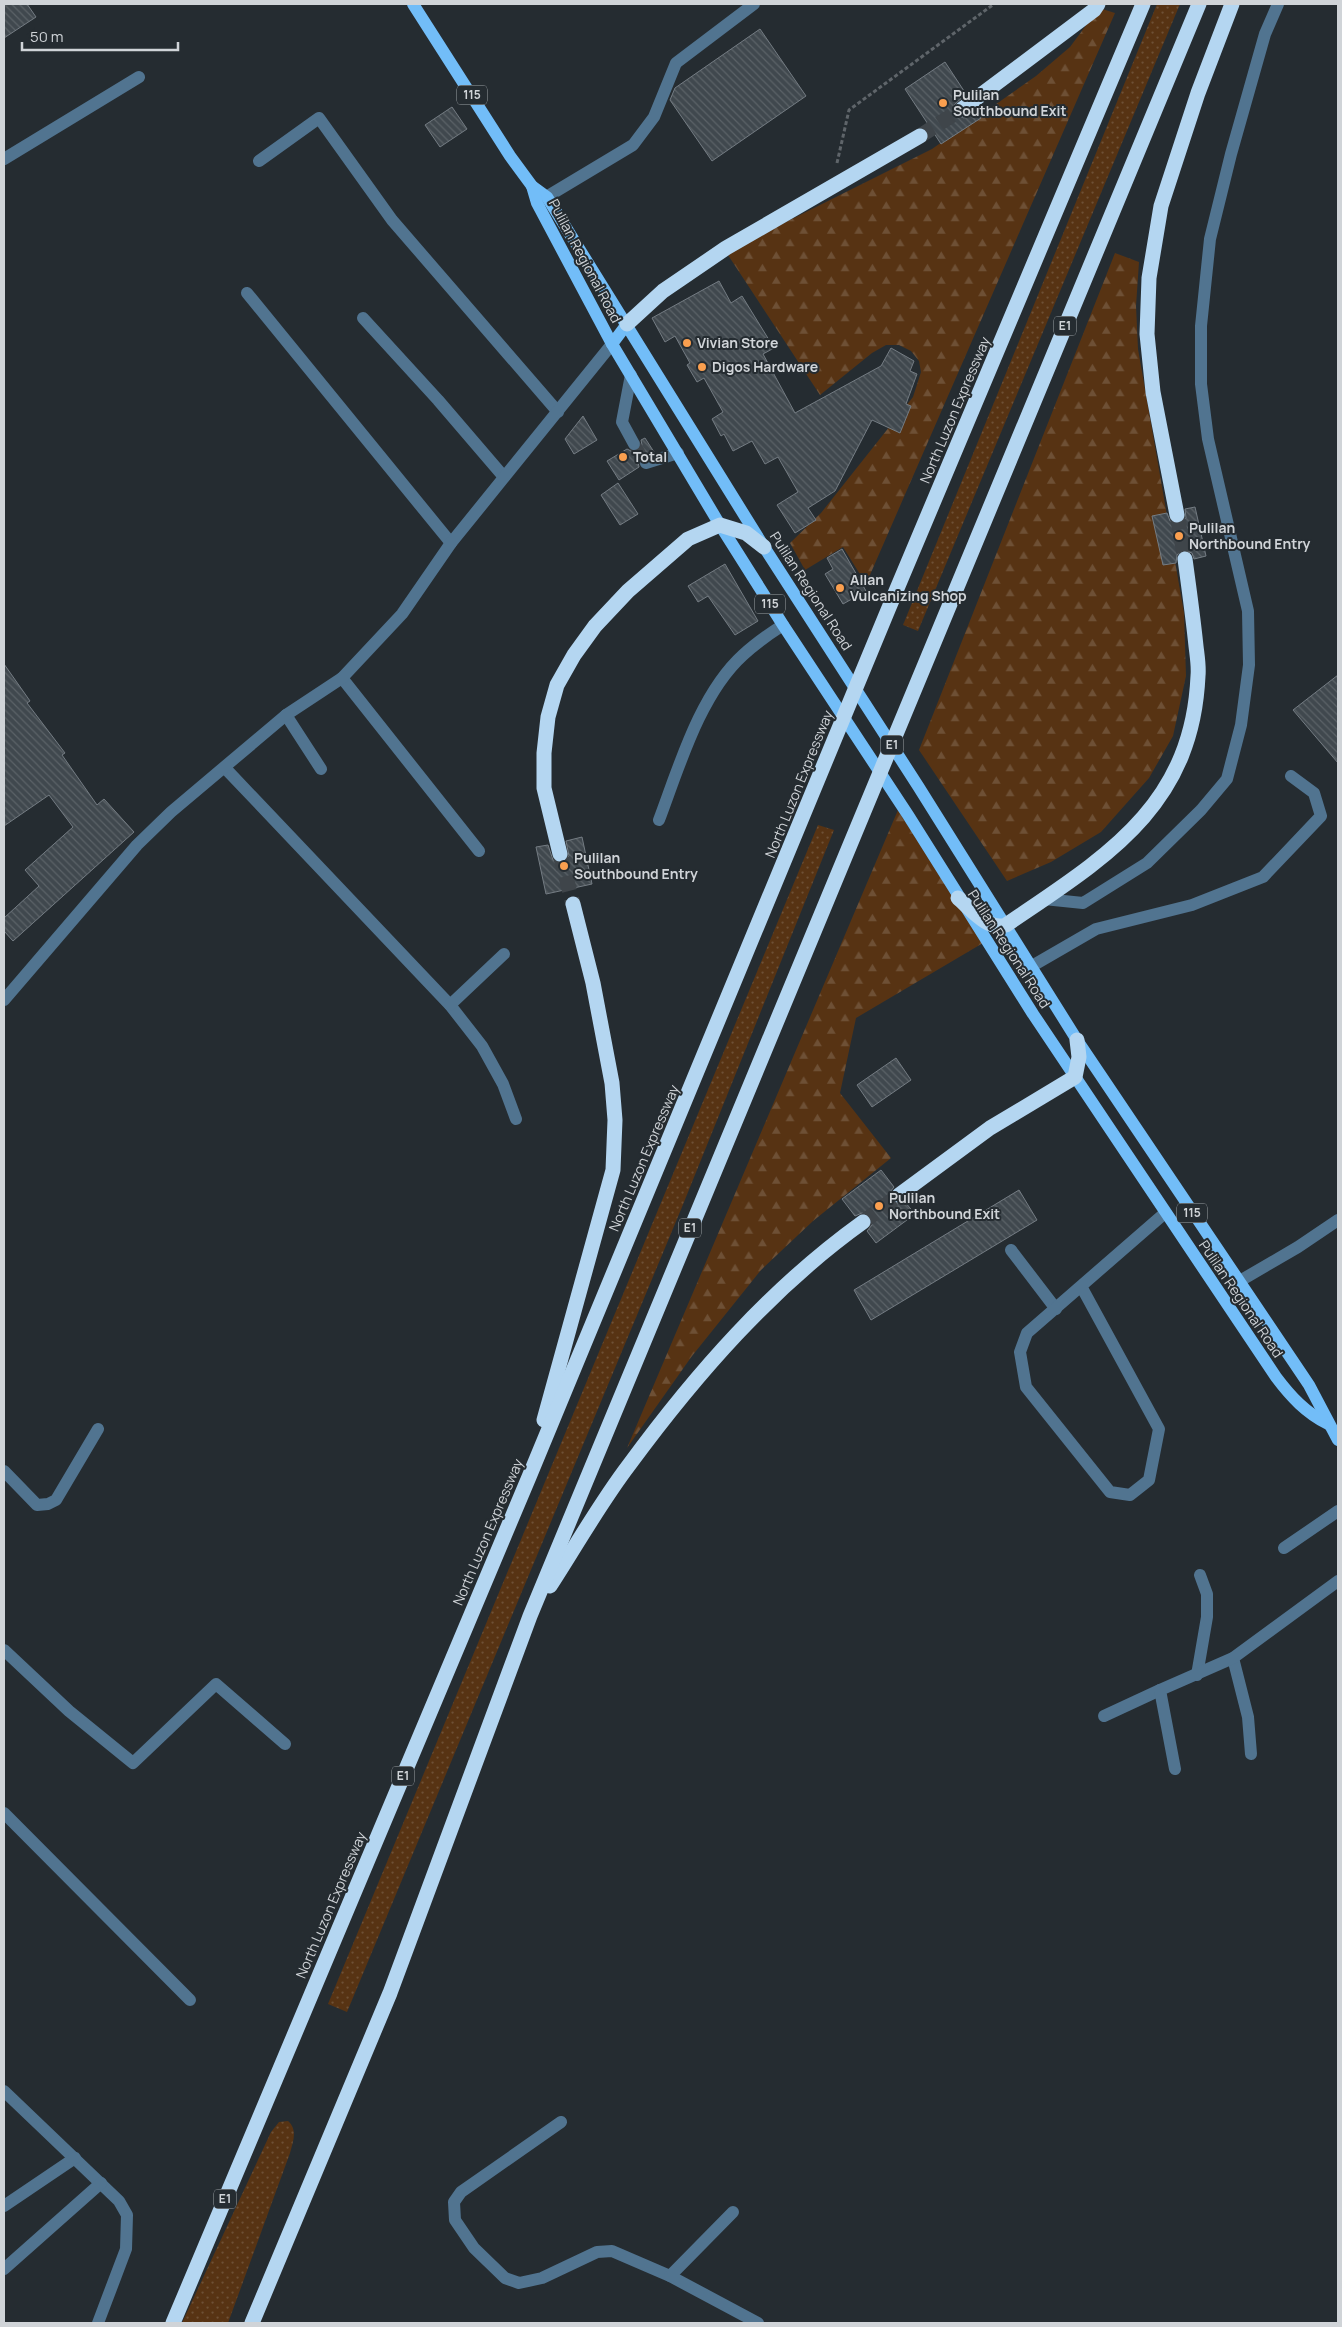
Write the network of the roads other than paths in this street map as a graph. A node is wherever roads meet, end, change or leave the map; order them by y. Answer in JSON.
{"nodes":[{"id":1,"x":413,"y":4,"type":"edge"},
{"id":2,"x":754,"y":4,"type":"edge"},
{"id":3,"x":1098,"y":4,"type":"edge"},
{"id":4,"x":1143,"y":4,"type":"edge"},
{"id":5,"x":1199,"y":4,"type":"edge"},
{"id":6,"x":1232,"y":4,"type":"edge"},
{"id":7,"x":1278,"y":4,"type":"edge"},
{"id":8,"x":139,"y":77,"type":"dead end"},
{"id":9,"x":962,"y":109,"type":"tunnel mouth"},
{"id":10,"x":920,"y":136,"type":"tunnel mouth"},
{"id":11,"x":4,"y":159,"type":"edge"},
{"id":12,"x":259,"y":161,"type":"dead end"},
{"id":13,"x":542,"y":200,"type":"junction"},
{"id":14,"x":247,"y":293,"type":"dead end"},
{"id":15,"x":362,"y":318,"type":"dead end"},
{"id":16,"x":627,"y":324,"type":"junction"},
{"id":17,"x":612,"y":344,"type":"junction"},
{"id":18,"x":631,"y":375,"type":"junction"},
{"id":19,"x":558,"y":412,"type":"junction"},
{"id":20,"x":634,"y":444,"type":"tunnel mouth"},
{"id":21,"x":678,"y":453,"type":"junction"},
{"id":22,"x":646,"y":463,"type":"dead end"},
{"id":23,"x":504,"y":477,"type":"junction"},
{"id":24,"x":1177,"y":515,"type":"tunnel mouth"},
{"id":25,"x":720,"y":525,"type":"junction"},
{"id":26,"x":451,"y":543,"type":"junction"},
{"id":27,"x":764,"y":547,"type":"junction"},
{"id":28,"x":1185,"y":559,"type":"tunnel mouth"},
{"id":29,"x":783,"y":625,"type":"junction"},
{"id":30,"x":342,"y":678,"type":"junction"},
{"id":31,"x":286,"y":715,"type":"junction"},
{"id":32,"x":225,"y":768,"type":"junction"},
{"id":33,"x":321,"y":769,"type":"dead end"},
{"id":34,"x":1291,"y":776,"type":"dead end"},
{"id":35,"x":659,"y":820,"type":"dead end"},
{"id":36,"x":478,"y":851,"type":"dead end"},
{"id":37,"x":560,"y":854,"type":"tunnel mouth"},
{"id":38,"x":958,"y":898,"type":"junction"},
{"id":39,"x":1044,"y":899,"type":"junction"},
{"id":40,"x":573,"y":904,"type":"tunnel mouth"},
{"id":41,"x":1006,"y":925,"type":"junction"},
{"id":42,"x":504,"y":954,"type":"dead end"},
{"id":43,"x":1032,"y":966,"type":"junction"},
{"id":44,"x":6,"y":991,"type":"edge"},
{"id":45,"x":450,"y":1005,"type":"junction"},
{"id":46,"x":1078,"y":1040,"type":"junction"},
{"id":47,"x":1075,"y":1077,"type":"junction"},
{"id":48,"x":516,"y":1119,"type":"dead end"},
{"id":49,"x":899,"y":1195,"type":"tunnel mouth"},
{"id":50,"x":1165,"y":1212,"type":"junction"},
{"id":51,"x":1338,"y":1220,"type":"edge"},
{"id":52,"x":863,"y":1222,"type":"tunnel mouth"},
{"id":53,"x":1011,"y":1250,"type":"dead end"},
{"id":54,"x":1238,"y":1282,"type":"junction"},
{"id":55,"x":1081,"y":1286,"type":"junction"},
{"id":56,"x":1056,"y":1309,"type":"junction"},
{"id":57,"x":1328,"y":1424,"type":"junction"},
{"id":58,"x":98,"y":1430,"type":"dead end"},
{"id":59,"x":1338,"y":1440,"type":"edge"},
{"id":60,"x":4,"y":1471,"type":"edge"},
{"id":61,"x":529,"y":1477,"type":"junction"},
{"id":62,"x":1338,"y":1511,"type":"edge"},
{"id":63,"x":1284,"y":1548,"type":"dead end"},
{"id":64,"x":1200,"y":1575,"type":"dead end"},
{"id":65,"x":1338,"y":1582,"type":"edge"},
{"id":66,"x":530,"y":1616,"type":"junction"},
{"id":67,"x":4,"y":1650,"type":"edge"},
{"id":68,"x":1233,"y":1658,"type":"junction"},
{"id":69,"x":1197,"y":1675,"type":"junction"},
{"id":70,"x":1160,"y":1690,"type":"junction"},
{"id":71,"x":1104,"y":1716,"type":"dead end"},
{"id":72,"x":285,"y":1744,"type":"dead end"},
{"id":73,"x":1251,"y":1754,"type":"dead end"},
{"id":74,"x":1176,"y":1769,"type":"dead end"},
{"id":75,"x":4,"y":1813,"type":"edge"},
{"id":76,"x":190,"y":2000,"type":"dead end"},
{"id":77,"x":4,"y":2091,"type":"edge"},
{"id":78,"x":561,"y":2122,"type":"dead end"},
{"id":79,"x":75,"y":2158,"type":"junction"},
{"id":80,"x":101,"y":2183,"type":"junction"},
{"id":81,"x":4,"y":2206,"type":"edge"},
{"id":82,"x":734,"y":2212,"type":"dead end"},
{"id":83,"x":4,"y":2270,"type":"edge"},
{"id":84,"x":670,"y":2276,"type":"junction"},
{"id":85,"x":98,"y":2323,"type":"edge"},
{"id":86,"x":173,"y":2323,"type":"edge"},
{"id":87,"x":252,"y":2323,"type":"edge"},
{"id":88,"x":758,"y":2323,"type":"edge"}],
"edges":[{"from":1,"to":13,"type":"main road","name":"Pulilan Regional Road","number":"115"},
{"from":2,"to":13,"type":"street"},
{"from":3,"to":9,"type":"highway"},
{"from":4,"to":61,"type":"highway","name":"North Luzon Expressway","number":"E1"},
{"from":5,"to":66,"type":"highway","number":"E1"},
{"from":6,"to":24,"type":"highway"},
{"from":7,"to":39,"type":"street"},
{"from":8,"to":11,"type":"street"},
{"from":10,"to":16,"type":"highway"},
{"from":12,"to":19,"type":"street"},
{"from":13,"to":16,"type":"main road","name":"Pulilan Regional Road","number":"115"},
{"from":13,"to":17,"type":"main road","name":"Pulilan Regional Road","number":"115"},
{"from":14,"to":26,"type":"street"},
{"from":15,"to":23,"type":"street"},
{"from":16,"to":17,"type":"main road"},
{"from":16,"to":27,"type":"main road","name":"Pulilan Regional Road","number":"115"},
{"from":17,"to":18,"type":"main road","name":"Pulilan Regional Road","number":"115"},
{"from":17,"to":19,"type":"street"},
{"from":18,"to":20,"type":"street"},
{"from":18,"to":21,"type":"main road","name":"Pulilan Regional Road","number":"115"},
{"from":19,"to":23,"type":"street"},
{"from":21,"to":22,"type":"street"},
{"from":21,"to":25,"type":"main road","name":"Pulilan Regional Road","number":"115"},
{"from":23,"to":26,"type":"street"},
{"from":25,"to":27,"type":"highway"},
{"from":25,"to":29,"type":"main road","name":"Pulilan Regional Road","number":"115"},
{"from":25,"to":37,"type":"highway"},
{"from":26,"to":30,"type":"street"},
{"from":27,"to":41,"type":"main road","name":"Pulilan Regional Road","number":"115"},
{"from":28,"to":39,"type":"highway"},
{"from":29,"to":35,"type":"street"},
{"from":29,"to":38,"type":"main road","name":"Pulilan Regional Road","number":"115"},
{"from":30,"to":31,"type":"street"},
{"from":30,"to":36,"type":"street"},
{"from":31,"to":32,"type":"street"},
{"from":31,"to":33,"type":"street"},
{"from":32,"to":44,"type":"street"},
{"from":32,"to":45,"type":"street"},
{"from":34,"to":43,"type":"street"},
{"from":38,"to":41,"type":"highway"},
{"from":38,"to":47,"type":"main road","name":"Pulilan Regional Road","number":"115"},
{"from":39,"to":41,"type":"highway"},
{"from":40,"to":61,"type":"highway"},
{"from":41,"to":43,"type":"main road","name":"Pulilan Regional Road","number":"115"},
{"from":42,"to":45,"type":"street"},
{"from":43,"to":46,"type":"main road","name":"Pulilan Regional Road","number":"115"},
{"from":45,"to":48,"type":"street"},
{"from":46,"to":47,"type":"highway"},
{"from":46,"to":54,"type":"main road","name":"Pulilan Regional Road","number":"115"},
{"from":47,"to":49,"type":"highway"},
{"from":47,"to":50,"type":"main road","name":"Pulilan Regional Road","number":"115"},
{"from":50,"to":55,"type":"street"},
{"from":50,"to":57,"type":"main road","name":"Pulilan Regional Road","number":"115"},
{"from":51,"to":54,"type":"street"},
{"from":52,"to":66,"type":"highway"},
{"from":53,"to":56,"type":"street"},
{"from":54,"to":57,"type":"main road","name":"Pulilan Regional Road","number":"115"},
{"from":55,"to":56,"type":"street"},
{"from":55,"to":56,"type":"street"},
{"from":57,"to":59,"type":"main road","name":"Pulilan Regional Road","number":"115"},
{"from":58,"to":60,"type":"street"},
{"from":61,"to":86,"type":"highway","name":"North Luzon Expressway","number":"E1"},
{"from":62,"to":63,"type":"street"},
{"from":64,"to":69,"type":"street"},
{"from":65,"to":68,"type":"street"},
{"from":66,"to":87,"type":"highway","number":"E1"},
{"from":67,"to":72,"type":"street"},
{"from":68,"to":69,"type":"street"},
{"from":68,"to":73,"type":"street"},
{"from":69,"to":70,"type":"street"},
{"from":70,"to":71,"type":"street"},
{"from":70,"to":74,"type":"street"},
{"from":75,"to":76,"type":"street"},
{"from":77,"to":79,"type":"street"},
{"from":78,"to":84,"type":"street"},
{"from":79,"to":80,"type":"street"},
{"from":79,"to":81,"type":"street"},
{"from":80,"to":83,"type":"street"},
{"from":80,"to":85,"type":"street"},
{"from":82,"to":84,"type":"street"},
{"from":84,"to":88,"type":"street"}]}
